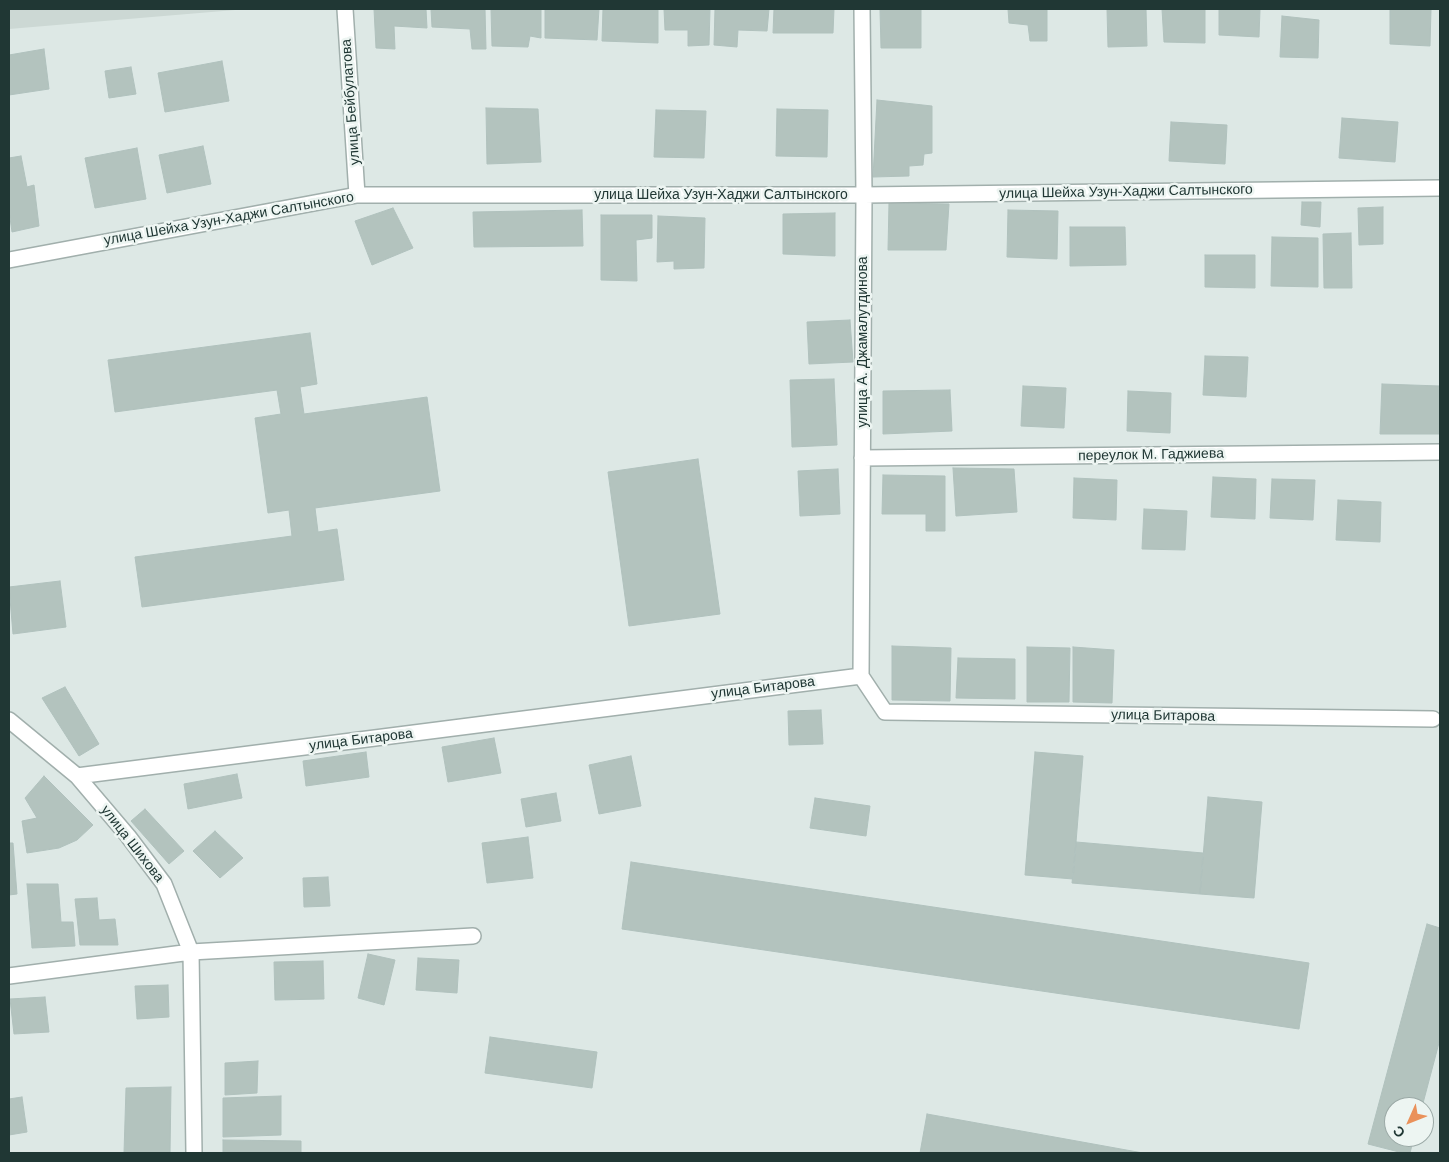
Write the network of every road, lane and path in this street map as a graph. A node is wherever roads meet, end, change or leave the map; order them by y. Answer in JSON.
{"nodes":[{"id":1,"x":345,"y":9,"type":"edge"},
{"id":2,"x":862,"y":9,"type":"edge"},
{"id":3,"x":1440,"y":188,"type":"edge"},
{"id":4,"x":357,"y":195,"type":"junction"},
{"id":5,"x":864,"y":195,"type":"junction"},
{"id":6,"x":9,"y":260,"type":"edge"},
{"id":7,"x":1440,"y":452,"type":"edge"},
{"id":8,"x":862,"y":458,"type":"junction"},
{"id":9,"x":861,"y":676,"type":"junction"},
{"id":10,"x":1434,"y":719,"type":"dead end"},
{"id":11,"x":9,"y":720,"type":"edge"},
{"id":12,"x":78,"y":776,"type":"junction"},
{"id":13,"x":473,"y":936,"type":"dead end"},
{"id":14,"x":191,"y":952,"type":"junction"},
{"id":15,"x":9,"y":976,"type":"edge"},
{"id":16,"x":194,"y":1153,"type":"edge"}],
"edges":[{"from":1,"to":4,"type":"street","name":"улица Бейбулатова"},
{"from":2,"to":5,"type":"street","name":"улица А. Джамалутдинова"},
{"from":3,"to":5,"type":"street","name":"улица Шейха Узун-Хаджи Салтынского"},
{"from":4,"to":5,"type":"street","name":"улица Шейха Узун-Хаджи Салтынского"},
{"from":4,"to":6,"type":"street","name":"улица Шейха Узун-Хаджи Салтынского"},
{"from":5,"to":8,"type":"street","name":"улица А. Джамалутдинова"},
{"from":7,"to":8,"type":"street","name":"переулок М. Гаджиева"},
{"from":8,"to":9,"type":"street","name":"улица А. Джамалутдинова"},
{"from":9,"to":10,"type":"street","name":"улица Битарова"},
{"from":9,"to":12,"type":"street","name":"улица Битарова"},
{"from":11,"to":12,"type":"street","name":"улица Шихова"},
{"from":12,"to":14,"type":"street","name":"улица Шихова"},
{"from":13,"to":14,"type":"street"},
{"from":14,"to":15,"type":"street"},
{"from":14,"to":16,"type":"street","name":"улица Шихова"}]}
